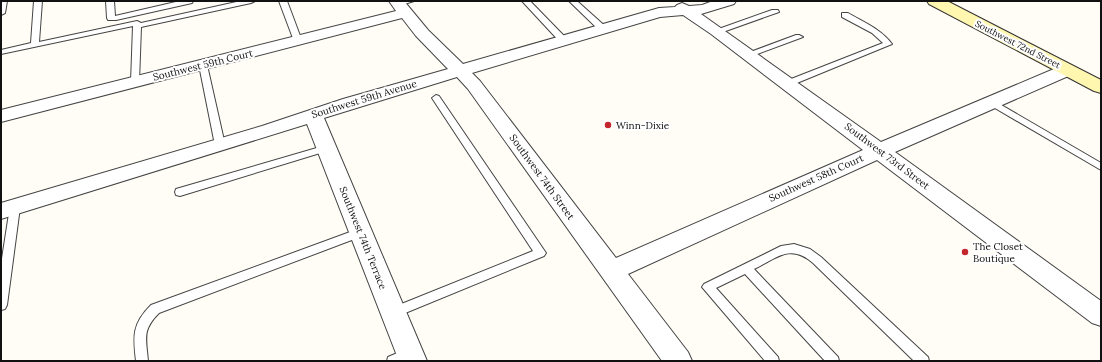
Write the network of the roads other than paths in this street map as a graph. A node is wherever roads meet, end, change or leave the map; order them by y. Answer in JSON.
{"nodes":[{"id":1,"x":3,"y":1,"type":"edge"},
{"id":2,"x":38,"y":1,"type":"edge"},
{"id":3,"x":110,"y":1,"type":"edge"},
{"id":4,"x":189,"y":1,"type":"edge"},
{"id":5,"x":251,"y":1,"type":"edge"},
{"id":6,"x":283,"y":1,"type":"edge"},
{"id":7,"x":526,"y":1,"type":"edge"},
{"id":8,"x":573,"y":1,"type":"edge"},
{"id":9,"x":935,"y":1,"type":"edge"},
{"id":10,"x":724,"y":2,"type":"edge"},
{"id":11,"x":402,"y":5,"type":"edge"},
{"id":12,"x":677,"y":6,"type":"edge"},
{"id":13,"x":775,"y":12,"type":"dead end"},
{"id":14,"x":1,"y":13,"type":"edge"},
{"id":15,"x":845,"y":15,"type":"dead end"},
{"id":16,"x":136,"y":26,"type":"junction"},
{"id":17,"x":602,"y":29,"type":"junction"},
{"id":18,"x":718,"y":31,"type":"junction"},
{"id":19,"x":799,"y":37,"type":"dead end"},
{"id":20,"x":298,"y":41,"type":"junction"},
{"id":21,"x":564,"y":41,"type":"junction"},
{"id":22,"x":35,"y":45,"type":"junction"},
{"id":23,"x":1,"y":52,"type":"edge"},
{"id":24,"x":749,"y":54,"type":"junction"},
{"id":25,"x":203,"y":65,"type":"junction"},
{"id":26,"x":460,"y":70,"type":"junction"},
{"id":27,"x":1067,"y":70,"type":"junction"},
{"id":28,"x":135,"y":82,"type":"junction"},
{"id":29,"x":789,"y":83,"type":"junction"},
{"id":30,"x":1101,"y":87,"type":"edge"},
{"id":31,"x":436,"y":98,"type":"dead end"},
{"id":32,"x":991,"y":102,"type":"junction"},
{"id":33,"x":313,"y":115,"type":"junction"},
{"id":34,"x":1,"y":116,"type":"edge"},
{"id":35,"x":220,"y":145,"type":"junction"},
{"id":36,"x":327,"y":148,"type":"junction"},
{"id":37,"x":879,"y":150,"type":"junction"},
{"id":38,"x":1101,"y":167,"type":"edge"},
{"id":39,"x":180,"y":192,"type":"dead end"},
{"id":40,"x":8,"y":209,"type":"edge"},
{"id":41,"x":360,"y":232,"type":"junction"},
{"id":42,"x":746,"y":268,"type":"junction"},
{"id":43,"x":611,"y":271,"type":"junction"},
{"id":44,"x":1,"y":305,"type":"edge"},
{"id":45,"x":393,"y":313,"type":"junction"},
{"id":46,"x":1101,"y":315,"type":"edge"},
{"id":47,"x":405,"y":359,"type":"edge"},
{"id":48,"x":142,"y":361,"type":"edge"},
{"id":49,"x":678,"y":361,"type":"edge"},
{"id":50,"x":773,"y":361,"type":"edge"},
{"id":51,"x":833,"y":361,"type":"edge"},
{"id":52,"x":923,"y":361,"type":"edge"}],
"edges":[{"from":1,"to":14,"type":"lane"},
{"from":2,"to":22,"type":"lane"},
{"from":3,"to":4,"type":"lane"},
{"from":5,"to":16,"type":"lane"},
{"from":6,"to":20,"type":"lane"},
{"from":7,"to":21,"type":"lane"},
{"from":8,"to":17,"type":"lane"},
{"from":9,"to":27,"type":"main road","name":"Southwest 72nd Street"},
{"from":10,"to":12,"type":"street","name":"Southwest 59th Avenue"},
{"from":11,"to":20,"type":"street","name":"Southwest 59th Court"},
{"from":11,"to":26,"type":"street","name":"Southwest 74th Street"},
{"from":12,"to":17,"type":"street","name":"Southwest 59th Avenue"},
{"from":12,"to":18,"type":"street","name":"Southwest 73rd Street"},
{"from":13,"to":18,"type":"lane"},
{"from":15,"to":29,"type":"lane"},
{"from":16,"to":22,"type":"lane"},
{"from":16,"to":28,"type":"lane"},
{"from":17,"to":21,"type":"street","name":"Southwest 59th Avenue"},
{"from":18,"to":24,"type":"street","name":"Southwest 73rd Street"},
{"from":19,"to":24,"type":"lane"},
{"from":20,"to":25,"type":"street","name":"Southwest 59th Court"},
{"from":21,"to":26,"type":"street","name":"Southwest 59th Avenue"},
{"from":22,"to":23,"type":"lane"},
{"from":24,"to":29,"type":"street","name":"Southwest 73rd Street"},
{"from":25,"to":28,"type":"street","name":"Southwest 59th Court"},
{"from":25,"to":35,"type":"lane"},
{"from":26,"to":33,"type":"street","name":"Southwest 59th Avenue"},
{"from":26,"to":43,"type":"street","name":"Southwest 74th Street"},
{"from":27,"to":30,"type":"main road","name":"Southwest 72nd Street"},
{"from":27,"to":32,"type":"street","name":"Southwest 58th Court"},
{"from":28,"to":34,"type":"street","name":"Southwest 59th Court"},
{"from":29,"to":37,"type":"street","name":"Southwest 73rd Street"},
{"from":31,"to":45,"type":"lane"},
{"from":32,"to":37,"type":"street","name":"Southwest 58th Court"},
{"from":32,"to":38,"type":"lane"},
{"from":33,"to":35,"type":"street","name":"Southwest 59th Avenue"},
{"from":33,"to":36,"type":"street","name":"Southwest 74th Terrace"},
{"from":35,"to":40,"type":"street","name":"Southwest 59th Avenue"},
{"from":36,"to":39,"type":"lane"},
{"from":36,"to":41,"type":"street","name":"Southwest 74th Terrace"},
{"from":37,"to":43,"type":"street","name":"Southwest 58th Court"},
{"from":37,"to":46,"type":"street","name":"Southwest 73rd Street"},
{"from":40,"to":44,"type":"lane"},
{"from":41,"to":45,"type":"street","name":"Southwest 74th Terrace"},
{"from":41,"to":48,"type":"lane"},
{"from":42,"to":50,"type":"lane"},
{"from":42,"to":51,"type":"lane"},
{"from":42,"to":52,"type":"lane"},
{"from":43,"to":49,"type":"street","name":"Southwest 74th Street"},
{"from":45,"to":47,"type":"street","name":"Southwest 74th Terrace"}]}
